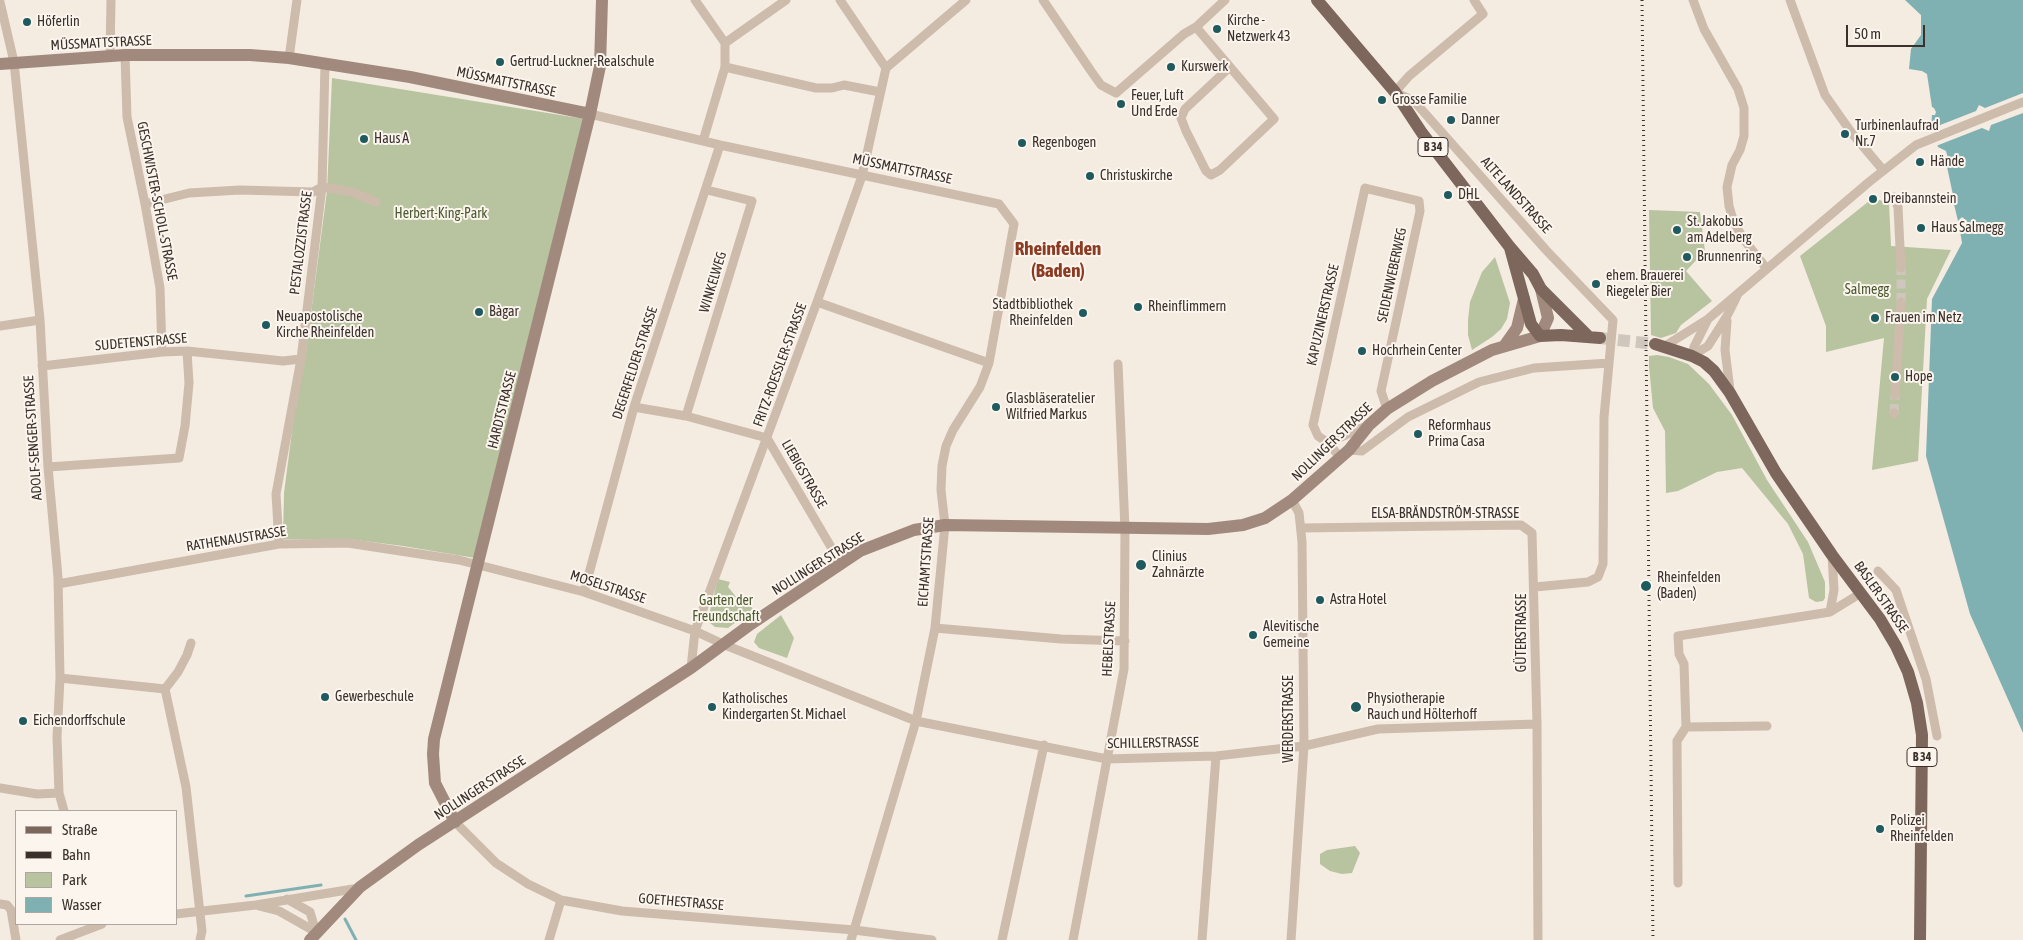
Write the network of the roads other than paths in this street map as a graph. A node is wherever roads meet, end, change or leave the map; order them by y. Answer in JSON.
{"nodes":[{"id":1,"x":111,"y":0,"type":"edge"},
{"id":2,"x":297,"y":0,"type":"edge"},
{"id":3,"x":602,"y":0,"type":"edge"},
{"id":4,"x":695,"y":0,"type":"edge"},
{"id":5,"x":786,"y":0,"type":"edge"},
{"id":6,"x":840,"y":0,"type":"edge"},
{"id":7,"x":966,"y":0,"type":"edge"},
{"id":8,"x":1043,"y":0,"type":"edge"},
{"id":9,"x":1226,"y":0,"type":"edge"},
{"id":10,"x":1317,"y":0,"type":"edge"},
{"id":11,"x":1474,"y":0,"type":"edge"},
{"id":12,"x":1693,"y":0,"type":"edge"},
{"id":13,"x":1790,"y":0,"type":"edge"},
{"id":14,"x":0,"y":2,"type":"edge"},
{"id":15,"x":1196,"y":27,"type":"junction"},
{"id":16,"x":725,"y":43,"type":"junction"},
{"id":17,"x":125,"y":55,"type":"junction"},
{"id":18,"x":110,"y":56,"type":"junction"},
{"id":19,"x":288,"y":58,"type":"junction"},
{"id":20,"x":14,"y":62,"type":"junction"},
{"id":21,"x":0,"y":64,"type":"edge"},
{"id":22,"x":325,"y":64,"type":"junction"},
{"id":23,"x":725,"y":67,"type":"junction"},
{"id":24,"x":1230,"y":67,"type":"junction"},
{"id":25,"x":886,"y":68,"type":"junction"},
{"id":26,"x":880,"y":92,"type":"junction"},
{"id":27,"x":1395,"y":92,"type":"junction"},
{"id":28,"x":2023,"y":102,"type":"edge"},
{"id":29,"x":590,"y":114,"type":"junction"},
{"id":30,"x":703,"y":141,"type":"junction"},
{"id":31,"x":720,"y":145,"type":"junction"},
{"id":32,"x":1883,"y":170,"type":"junction"},
{"id":33,"x":862,"y":176,"type":"junction"},
{"id":34,"x":322,"y":187,"type":"junction"},
{"id":35,"x":1365,"y":188,"type":"joint"},
{"id":36,"x":707,"y":190,"type":"junction"},
{"id":37,"x":1894,"y":197,"type":"dead end"},
{"id":38,"x":376,"y":202,"type":"dead end"},
{"id":39,"x":145,"y":204,"type":"junction"},
{"id":40,"x":999,"y":204,"type":"joint"},
{"id":41,"x":1509,"y":246,"type":"junction"},
{"id":42,"x":1901,"y":268,"type":"tunnel mouth"},
{"id":43,"x":1767,"y":269,"type":"junction"},
{"id":44,"x":1541,"y":289,"type":"junction"},
{"id":45,"x":1738,"y":293,"type":"junction"},
{"id":46,"x":1524,"y":299,"type":"junction"},
{"id":47,"x":817,"y":302,"type":"junction"},
{"id":48,"x":1900,"y":302,"type":"tunnel mouth"},
{"id":49,"x":1728,"y":316,"type":"junction"},
{"id":50,"x":1708,"y":319,"type":"junction"},
{"id":51,"x":40,"y":320,"type":"junction"},
{"id":52,"x":1613,"y":320,"type":"joint"},
{"id":53,"x":0,"y":326,"type":"edge"},
{"id":54,"x":1540,"y":336,"type":"junction"},
{"id":55,"x":1505,"y":345,"type":"junction"},
{"id":56,"x":1660,"y":345,"type":"joint"},
{"id":57,"x":187,"y":351,"type":"junction"},
{"id":58,"x":162,"y":352,"type":"junction"},
{"id":59,"x":1692,"y":356,"type":"junction"},
{"id":60,"x":301,"y":359,"type":"junction"},
{"id":61,"x":989,"y":363,"type":"junction"},
{"id":62,"x":1609,"y":363,"type":"junction"},
{"id":63,"x":1118,"y":364,"type":"dead end"},
{"id":64,"x":42,"y":366,"type":"junction"},
{"id":65,"x":1730,"y":394,"type":"junction"},
{"id":66,"x":1895,"y":394,"type":"tunnel mouth"},
{"id":67,"x":634,"y":407,"type":"junction"},
{"id":68,"x":1387,"y":409,"type":"junction"},
{"id":69,"x":686,"y":416,"type":"junction"},
{"id":70,"x":1369,"y":425,"type":"junction"},
{"id":71,"x":767,"y":438,"type":"junction"},
{"id":72,"x":1328,"y":443,"type":"junction"},
{"id":73,"x":1344,"y":453,"type":"junction"},
{"id":74,"x":48,"y":467,"type":"junction"},
{"id":75,"x":1292,"y":500,"type":"junction"},
{"id":76,"x":945,"y":525,"type":"junction"},
{"id":77,"x":1125,"y":528,"type":"junction"},
{"id":78,"x":1302,"y":528,"type":"junction"},
{"id":79,"x":279,"y":544,"type":"junction"},
{"id":80,"x":1832,"y":555,"type":"junction"},
{"id":81,"x":840,"y":564,"type":"junction"},
{"id":82,"x":479,"y":566,"type":"junction"},
{"id":83,"x":1878,"y":571,"type":"dead end"},
{"id":84,"x":58,"y":584,"type":"junction"},
{"id":85,"x":1535,"y":587,"type":"junction"},
{"id":86,"x":584,"y":592,"type":"junction"},
{"id":87,"x":1861,"y":593,"type":"junction"},
{"id":88,"x":1830,"y":612,"type":"junction"},
{"id":89,"x":935,"y":628,"type":"junction"},
{"id":90,"x":696,"y":631,"type":"junction"},
{"id":91,"x":1124,"y":640,"type":"junction"},
{"id":92,"x":191,"y":643,"type":"dead end"},
{"id":93,"x":725,"y":645,"type":"junction"},
{"id":94,"x":691,"y":668,"type":"junction"},
{"id":95,"x":60,"y":678,"type":"junction"},
{"id":96,"x":165,"y":689,"type":"junction"},
{"id":97,"x":916,"y":721,"type":"junction"},
{"id":98,"x":1537,"y":724,"type":"junction"},
{"id":99,"x":1767,"y":726,"type":"dead end"},
{"id":100,"x":1686,"y":727,"type":"junction"},
{"id":101,"x":1936,"y":736,"type":"dead end"},
{"id":102,"x":1044,"y":745,"type":"junction"},
{"id":103,"x":1304,"y":746,"type":"junction"},
{"id":104,"x":1216,"y":756,"type":"junction"},
{"id":105,"x":1107,"y":759,"type":"junction"},
{"id":106,"x":0,"y":788,"type":"edge"},
{"id":107,"x":59,"y":793,"type":"junction"},
{"id":108,"x":64,"y":810,"type":"edge"},
{"id":109,"x":455,"y":822,"type":"junction"},
{"id":110,"x":1678,"y":883,"type":"dead end"},
{"id":111,"x":360,"y":888,"type":"junction"},
{"id":112,"x":286,"y":899,"type":"junction"},
{"id":113,"x":561,"y":900,"type":"junction"},
{"id":114,"x":0,"y":904,"type":"edge"},
{"id":115,"x":256,"y":905,"type":"junction"},
{"id":116,"x":199,"y":911,"type":"junction"},
{"id":117,"x":178,"y":914,"type":"edge"},
{"id":118,"x":96,"y":925,"type":"edge"},
{"id":119,"x":854,"y":930,"type":"junction"},
{"id":120,"x":313,"y":936,"type":"edge"},
{"id":121,"x":16,"y":940,"type":"edge"},
{"id":122,"x":60,"y":940,"type":"edge"},
{"id":123,"x":200,"y":940,"type":"edge"},
{"id":124,"x":549,"y":940,"type":"edge"},
{"id":125,"x":851,"y":940,"type":"edge"},
{"id":126,"x":932,"y":940,"type":"edge"},
{"id":127,"x":1002,"y":940,"type":"edge"},
{"id":128,"x":1073,"y":940,"type":"edge"},
{"id":129,"x":1202,"y":940,"type":"edge"},
{"id":130,"x":1292,"y":940,"type":"edge"},
{"id":131,"x":1538,"y":940,"type":"edge"},
{"id":132,"x":1920,"y":940,"type":"edge"}],
"edges":[{"from":1,"to":18,"type":"street"},
{"from":2,"to":19,"type":"street"},
{"from":3,"to":29,"type":"main road","name":"HARDTSTRASSE"},
{"from":4,"to":16,"type":"street"},
{"from":5,"to":16,"type":"street"},
{"from":6,"to":25,"type":"street"},
{"from":7,"to":25,"type":"street"},
{"from":8,"to":15,"type":"street"},
{"from":9,"to":15,"type":"street"},
{"from":10,"to":27,"type":"main road","number":"B 34"},
{"from":11,"to":27,"type":"street"},
{"from":12,"to":43,"type":"street"},
{"from":13,"to":32,"type":"street"},
{"from":14,"to":20,"type":"street","name":"ADOLF-SENGER-STRASSE"},
{"from":15,"to":24,"type":"street"},
{"from":16,"to":23,"type":"street"},
{"from":17,"to":18,"type":"main road","name":"MÜSSMATTSTRASSE"},
{"from":17,"to":19,"type":"main road","name":"MÜSSMATTSTRASSE"},
{"from":17,"to":39,"type":"street","name":"GESCHWISTER-SCHOLL-STRASSE"},
{"from":18,"to":20,"type":"main road","name":"MÜSSMATTSTRASSE"},
{"from":19,"to":22,"type":"main road","name":"MÜSSMATTSTRASSE"},
{"from":20,"to":21,"type":"main road","name":"MÜSSMATTSTRASSE"},
{"from":20,"to":51,"type":"street","name":"ADOLF-SENGER-STRASSE"},
{"from":22,"to":29,"type":"main road","name":"MÜSSMATTSTRASSE"},
{"from":22,"to":34,"type":"street","name":"PESTALOZZISTRASSE"},
{"from":23,"to":26,"type":"street"},
{"from":23,"to":30,"type":"street"},
{"from":24,"to":24,"type":"street"},
{"from":25,"to":26,"type":"street","name":"FRITZ-ROESSLER-STRASSE"},
{"from":26,"to":33,"type":"street","name":"FRITZ-ROESSLER-STRASSE"},
{"from":27,"to":41,"type":"main road","number":"B 34"},
{"from":27,"to":52,"type":"street","name":"ALTE LANDSTRASSE"},
{"from":28,"to":32,"type":"street"},
{"from":29,"to":30,"type":"street","name":"MÜSSMATTSTRASSE"},
{"from":29,"to":82,"type":"main road","name":"HARDTSTRASSE"},
{"from":30,"to":31,"type":"street","name":"MÜSSMATTSTRASSE"},
{"from":31,"to":33,"type":"street","name":"MÜSSMATTSTRASSE"},
{"from":31,"to":36,"type":"street","name":"DEGERFELDER STRASSE"},
{"from":32,"to":43,"type":"street"},
{"from":33,"to":40,"type":"street","name":"MÜSSMATTSTRASSE"},
{"from":33,"to":47,"type":"street","name":"FRITZ-ROESSLER-STRASSE"},
{"from":34,"to":38,"type":"street"},
{"from":34,"to":39,"type":"street"},
{"from":34,"to":60,"type":"street","name":"PESTALOZZISTRASSE"},
{"from":35,"to":68,"type":"street","name":"SEIDENWEBERWEG"},
{"from":35,"to":72,"type":"street","name":"KAPUZINERSTRASSE"},
{"from":36,"to":67,"type":"street","name":"DEGERFELDER STRASSE"},
{"from":36,"to":69,"type":"street","name":"WINKELWEG"},
{"from":37,"to":42,"type":"street"},
{"from":39,"to":58,"type":"street","name":"GESCHWISTER-SCHOLL-STRASSE"},
{"from":40,"to":61,"type":"street","name":"EICHAMTSTRASSE"},
{"from":41,"to":44,"type":"main road","number":"B 34"},
{"from":41,"to":46,"type":"main road","number":"B 34"},
{"from":43,"to":45,"type":"street"},
{"from":44,"to":54,"type":"main road","number":"B 34"},
{"from":44,"to":54,"type":"main road","number":"B 34"},
{"from":45,"to":49,"type":"street"},
{"from":45,"to":50,"type":"street"},
{"from":46,"to":54,"type":"main road","number":"B 34"},
{"from":46,"to":55,"type":"main road"},
{"from":47,"to":61,"type":"street"},
{"from":47,"to":71,"type":"street","name":"FRITZ-ROESSLER-STRASSE"},
{"from":48,"to":66,"type":"street"},
{"from":49,"to":59,"type":"street"},
{"from":49,"to":65,"type":"street"},
{"from":50,"to":56,"type":"street"},
{"from":50,"to":59,"type":"street"},
{"from":51,"to":53,"type":"street"},
{"from":51,"to":64,"type":"street","name":"ADOLF-SENGER-STRASSE"},
{"from":52,"to":62,"type":"street","name":"GÜTERSTRASSE"},
{"from":54,"to":55,"type":"main road","name":"NOLLINGER STRASSE"},
{"from":55,"to":68,"type":"main road","name":"NOLLINGER STRASSE"},
{"from":56,"to":59,"type":"main road","name":"BASLER STRASSE","number":"B 34"},
{"from":57,"to":58,"type":"street","name":"SUDETENSTRASSE"},
{"from":57,"to":60,"type":"street","name":"SUDETENSTRASSE"},
{"from":57,"to":74,"type":"street"},
{"from":58,"to":64,"type":"street","name":"SUDETENSTRASSE"},
{"from":59,"to":65,"type":"main road","name":"BASLER STRASSE","number":"B 34"},
{"from":60,"to":79,"type":"street","name":"PESTALOZZISTRASSE"},
{"from":61,"to":76,"type":"street","name":"EICHAMTSTRASSE"},
{"from":62,"to":73,"type":"street"},
{"from":62,"to":85,"type":"street","name":"GÜTERSTRASSE"},
{"from":63,"to":77,"type":"street","name":"HEBELSTRASSE"},
{"from":64,"to":74,"type":"street","name":"ADOLF-SENGER-STRASSE"},
{"from":65,"to":80,"type":"main road","name":"BASLER STRASSE","number":"B 34"},
{"from":67,"to":69,"type":"street","name":"LIEBIGSTRASSE"},
{"from":67,"to":86,"type":"street","name":"DEGERFELDER STRASSE"},
{"from":68,"to":70,"type":"main road","name":"NOLLINGER STRASSE"},
{"from":69,"to":71,"type":"street","name":"LIEBIGSTRASSE"},
{"from":70,"to":72,"type":"street"},
{"from":70,"to":73,"type":"main road","name":"NOLLINGER STRASSE"},
{"from":71,"to":81,"type":"street","name":"LIEBIGSTRASSE"},
{"from":71,"to":90,"type":"street","name":"FRITZ-ROESSLER-STRASSE"},
{"from":72,"to":73,"type":"street","name":"KAPUZINERSTRASSE"},
{"from":73,"to":75,"type":"main road","name":"NOLLINGER STRASSE"},
{"from":74,"to":84,"type":"street","name":"ADOLF-SENGER-STRASSE"},
{"from":75,"to":77,"type":"main road","name":"NOLLINGER STRASSE"},
{"from":75,"to":78,"type":"street","name":"WERDERSTRASSE"},
{"from":76,"to":77,"type":"main road","name":"NOLLINGER STRASSE"},
{"from":76,"to":81,"type":"main road","name":"NOLLINGER STRASSE"},
{"from":76,"to":89,"type":"street","name":"EICHAMTSTRASSE"},
{"from":77,"to":91,"type":"street","name":"HEBELSTRASSE"},
{"from":78,"to":85,"type":"street","name":"ELSA-BRÄNDSTRÖM-STRASSE"},
{"from":78,"to":103,"type":"street","name":"WERDERSTRASSE"},
{"from":79,"to":82,"type":"street","name":"RATHENAUSTRASSE"},
{"from":79,"to":84,"type":"street","name":"RATHENAUSTRASSE"},
{"from":80,"to":87,"type":"main road","name":"BASLER STRASSE","number":"B 34"},
{"from":80,"to":88,"type":"street"},
{"from":81,"to":93,"type":"main road","name":"NOLLINGER STRASSE"},
{"from":82,"to":86,"type":"street","name":"MOSELSTRASSE"},
{"from":82,"to":109,"type":"main road","name":"HARDTSTRASSE"},
{"from":83,"to":101,"type":"street","name":"BASLER STRASSE"},
{"from":84,"to":95,"type":"street","name":"ADOLF-SENGER-STRASSE"},
{"from":85,"to":98,"type":"street","name":"GÜTERSTRASSE"},
{"from":86,"to":90,"type":"street","name":"MOSELSTRASSE"},
{"from":87,"to":88,"type":"street"},
{"from":87,"to":132,"type":"main road","name":"BASLER STRASSE","number":"B 34"},
{"from":88,"to":100,"type":"street"},
{"from":89,"to":91,"type":"street"},
{"from":89,"to":97,"type":"street","name":"EICHAMTSTRASSE"},
{"from":90,"to":93,"type":"street","name":"MOSELSTRASSE"},
{"from":90,"to":94,"type":"street","name":"FRITZ-ROESSLER-STRASSE"},
{"from":91,"to":105,"type":"street","name":"HEBELSTRASSE"},
{"from":92,"to":96,"type":"street"},
{"from":93,"to":94,"type":"main road","name":"NOLLINGER STRASSE"},
{"from":93,"to":97,"type":"street","name":"SCHILLERSTRASSE"},
{"from":94,"to":109,"type":"main road","name":"NOLLINGER STRASSE"},
{"from":95,"to":96,"type":"street"},
{"from":95,"to":107,"type":"street","name":"ADOLF-SENGER-STRASSE"},
{"from":96,"to":116,"type":"street"},
{"from":97,"to":102,"type":"street","name":"SCHILLERSTRASSE"},
{"from":97,"to":119,"type":"street","name":"EICHAMTSTRASSE"},
{"from":98,"to":103,"type":"street","name":"SCHILLERSTRASSE"},
{"from":98,"to":131,"type":"street","name":"GÜTERSTRASSE"},
{"from":99,"to":100,"type":"street"},
{"from":100,"to":110,"type":"street"},
{"from":102,"to":105,"type":"street","name":"SCHILLERSTRASSE"},
{"from":102,"to":127,"type":"street"},
{"from":103,"to":104,"type":"street","name":"SCHILLERSTRASSE"},
{"from":103,"to":130,"type":"street","name":"WERDERSTRASSE"},
{"from":104,"to":105,"type":"street","name":"SCHILLERSTRASSE"},
{"from":104,"to":129,"type":"street"},
{"from":105,"to":128,"type":"street","name":"HEBELSTRASSE"},
{"from":106,"to":107,"type":"street"},
{"from":107,"to":108,"type":"street","name":"ADOLF-SENGER-STRASSE"},
{"from":109,"to":111,"type":"main road","name":"NOLLINGER STRASSE"},
{"from":109,"to":113,"type":"street","name":"GOETHESTRASSE"},
{"from":111,"to":112,"type":"street"},
{"from":111,"to":120,"type":"main road","name":"NOLLINGER STRASSE"},
{"from":112,"to":115,"type":"street"},
{"from":112,"to":120,"type":"street"},
{"from":113,"to":119,"type":"street","name":"GOETHESTRASSE"},
{"from":113,"to":124,"type":"street"},
{"from":114,"to":121,"type":"street"},
{"from":115,"to":116,"type":"street"},
{"from":115,"to":120,"type":"street"},
{"from":116,"to":117,"type":"street"},
{"from":116,"to":123,"type":"street"},
{"from":118,"to":122,"type":"street"},
{"from":119,"to":125,"type":"street","name":"EICHAMTSTRASSE"},
{"from":119,"to":126,"type":"street","name":"GOETHESTRASSE"}]}
